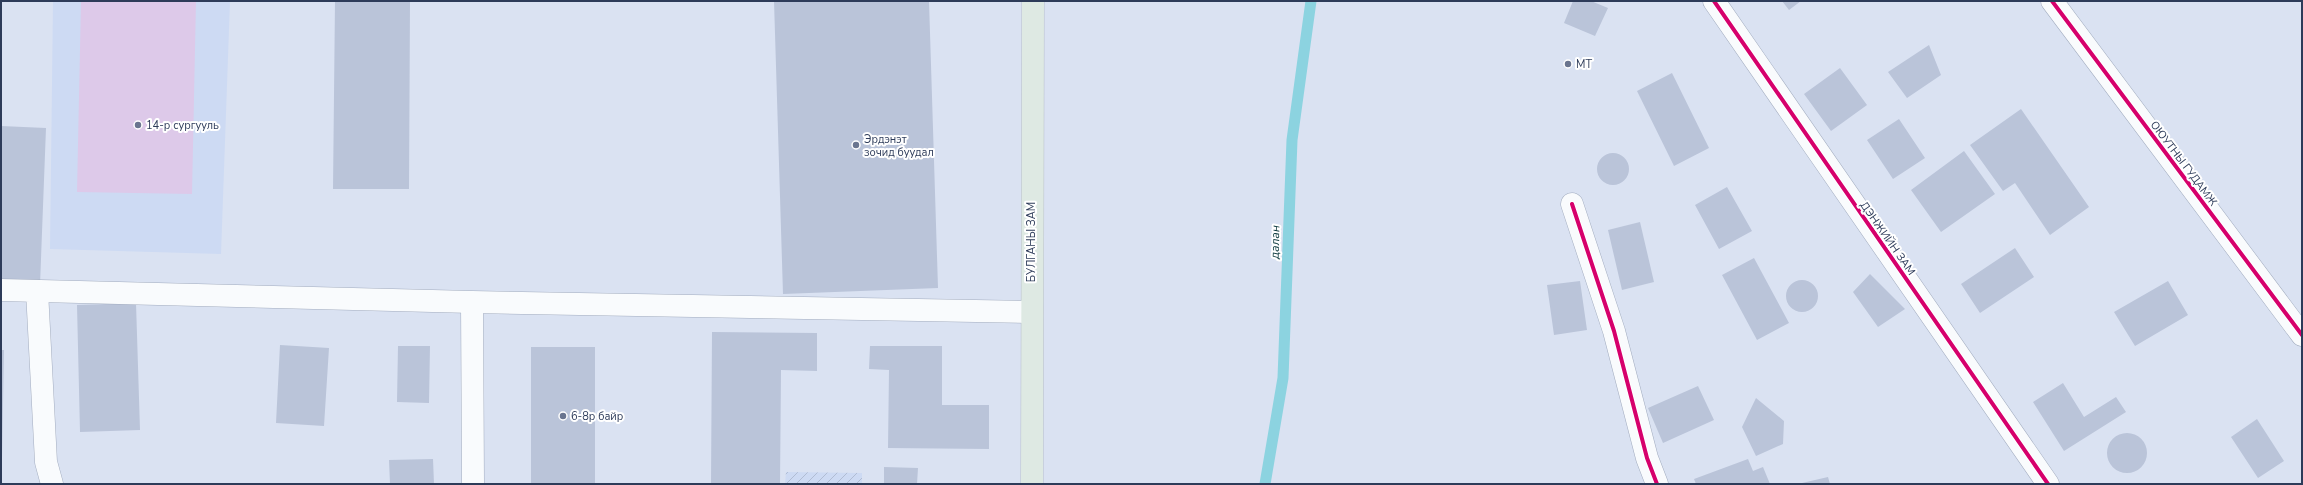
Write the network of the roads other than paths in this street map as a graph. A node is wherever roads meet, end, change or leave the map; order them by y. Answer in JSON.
{"nodes":[{"id":1,"x":1033,"y":1,"type":"edge"},
{"id":2,"x":1714,"y":1,"type":"edge"},
{"id":3,"x":2052,"y":1,"type":"edge"},
{"id":4,"x":1572,"y":204,"type":"dead end"},
{"id":5,"x":1,"y":290,"type":"edge"},
{"id":6,"x":37,"y":291,"type":"junction"},
{"id":7,"x":472,"y":302,"type":"junction"},
{"id":8,"x":1031,"y":312,"type":"junction"},
{"id":9,"x":2302,"y":335,"type":"edge"},
{"id":10,"x":52,"y":484,"type":"edge"},
{"id":11,"x":473,"y":484,"type":"edge"},
{"id":12,"x":1032,"y":484,"type":"edge"},
{"id":13,"x":1657,"y":484,"type":"edge"},
{"id":14,"x":2048,"y":484,"type":"edge"}],
"edges":[{"from":1,"to":8,"type":"highway","name":"БУЛГАНЫ ЗАМ"},
{"from":2,"to":14,"type":"street","name":"ДЭНЖИЙН ЗАМ"},
{"from":3,"to":9,"type":"street","name":"ОЮУТНЫ ГУДАМЖ"},
{"from":4,"to":13,"type":"street"},
{"from":5,"to":6,"type":"street"},
{"from":6,"to":7,"type":"street"},
{"from":6,"to":10,"type":"street"},
{"from":7,"to":8,"type":"street"},
{"from":7,"to":11,"type":"street"},
{"from":8,"to":12,"type":"highway","name":"БУЛГАНЫ ЗАМ"}]}
